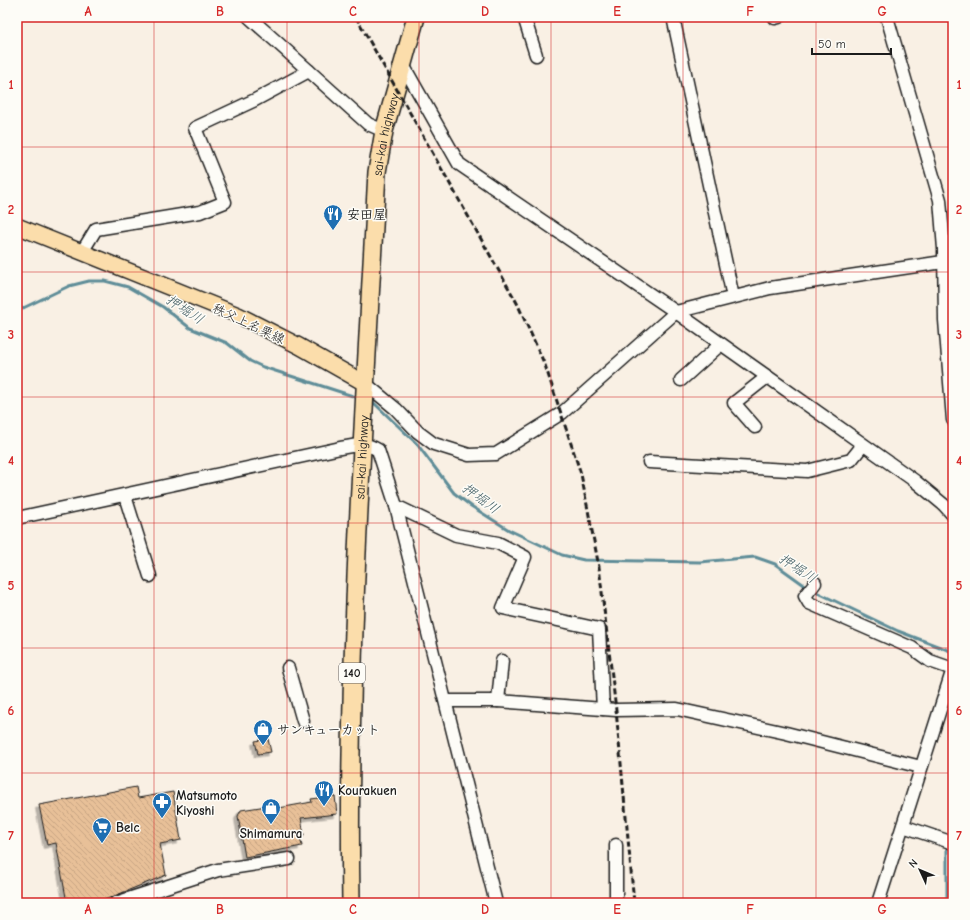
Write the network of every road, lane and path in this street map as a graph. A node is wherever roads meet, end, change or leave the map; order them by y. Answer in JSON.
{"nodes":[{"id":1,"x":248,"y":17,"type":"edge"},
{"id":2,"x":416,"y":17,"type":"edge"},
{"id":3,"x":524,"y":17,"type":"edge"},
{"id":4,"x":673,"y":17,"type":"edge"},
{"id":5,"x":887,"y":17,"type":"edge"},
{"id":6,"x":536,"y":54,"type":"dead end"},
{"id":7,"x":403,"y":65,"type":"junction"},
{"id":8,"x":309,"y":71,"type":"junction"},
{"id":9,"x":384,"y":131,"type":"junction"},
{"id":10,"x":17,"y":226,"type":"edge"},
{"id":11,"x":948,"y":248,"type":"edge"},
{"id":12,"x":82,"y":252,"type":"junction"},
{"id":13,"x":944,"y":262,"type":"junction"},
{"id":14,"x":733,"y":297,"type":"junction"},
{"id":15,"x":676,"y":312,"type":"junction"},
{"id":16,"x":721,"y":344,"type":"junction"},
{"id":17,"x":767,"y":377,"type":"junction"},
{"id":18,"x":681,"y":380,"type":"dead end"},
{"id":19,"x":366,"y":390,"type":"junction"},
{"id":20,"x":953,"y":420,"type":"edge"},
{"id":21,"x":755,"y":427,"type":"dead end"},
{"id":22,"x":364,"y":436,"type":"junction"},
{"id":23,"x":863,"y":445,"type":"junction"},
{"id":24,"x":650,"y":462,"type":"dead end"},
{"id":25,"x":125,"y":496,"type":"junction"},
{"id":26,"x":396,"y":506,"type":"junction"},
{"id":27,"x":953,"y":515,"type":"edge"},
{"id":28,"x":17,"y":518,"type":"edge"},
{"id":29,"x":150,"y":576,"type":"dead end"},
{"id":30,"x":815,"y":583,"type":"dead end"},
{"id":31,"x":502,"y":661,"type":"dead end"},
{"id":32,"x":288,"y":668,"type":"dead end"},
{"id":33,"x":953,"y":669,"type":"edge"},
{"id":34,"x":446,"y":701,"type":"junction"},
{"id":35,"x":498,"y":701,"type":"junction"},
{"id":36,"x":603,"y":709,"type":"junction"},
{"id":37,"x":303,"y":721,"type":"dead end"},
{"id":38,"x":921,"y":767,"type":"junction"},
{"id":39,"x":903,"y":826,"type":"junction"},
{"id":40,"x":953,"y":843,"type":"edge"},
{"id":41,"x":616,"y":845,"type":"dead end"},
{"id":42,"x":289,"y":859,"type":"dead end"},
{"id":43,"x":116,"y":903,"type":"edge"},
{"id":44,"x":350,"y":903,"type":"edge"},
{"id":45,"x":496,"y":903,"type":"edge"},
{"id":46,"x":616,"y":903,"type":"edge"},
{"id":47,"x":878,"y":903,"type":"edge"}],
"edges":[{"from":1,"to":8,"type":"street"},
{"from":2,"to":7,"type":"highway","name":"sai-kai highway","number":"140"},
{"from":3,"to":6,"type":"street"},
{"from":4,"to":14,"type":"street"},
{"from":5,"to":11,"type":"street"},
{"from":7,"to":9,"type":"highway","name":"sai-kai highway","number":"140"},
{"from":7,"to":15,"type":"street"},
{"from":8,"to":9,"type":"street"},
{"from":8,"to":12,"type":"street"},
{"from":9,"to":19,"type":"highway","name":"sai-kai highway","number":"140"},
{"from":10,"to":12,"type":"main road","name":"秩父上名栗線"},
{"from":11,"to":13,"type":"street"},
{"from":12,"to":19,"type":"main road","name":"秩父上名栗線"},
{"from":13,"to":14,"type":"street"},
{"from":13,"to":20,"type":"street"},
{"from":14,"to":15,"type":"street"},
{"from":15,"to":16,"type":"street"},
{"from":15,"to":19,"type":"street"},
{"from":16,"to":17,"type":"street"},
{"from":16,"to":18,"type":"street"},
{"from":17,"to":21,"type":"street"},
{"from":17,"to":23,"type":"street"},
{"from":19,"to":22,"type":"highway","name":"sai-kai highway","number":"140"},
{"from":22,"to":25,"type":"street"},
{"from":22,"to":26,"type":"street"},
{"from":22,"to":44,"type":"highway","name":"sai-kai highway","number":"140"},
{"from":23,"to":24,"type":"street"},
{"from":23,"to":27,"type":"street"},
{"from":25,"to":28,"type":"street"},
{"from":25,"to":29,"type":"street"},
{"from":26,"to":34,"type":"street"},
{"from":26,"to":36,"type":"street"},
{"from":30,"to":33,"type":"street"},
{"from":31,"to":35,"type":"street"},
{"from":32,"to":37,"type":"street"},
{"from":33,"to":38,"type":"street"},
{"from":34,"to":35,"type":"street"},
{"from":34,"to":45,"type":"street"},
{"from":35,"to":36,"type":"street"},
{"from":36,"to":38,"type":"street"},
{"from":38,"to":39,"type":"street"},
{"from":39,"to":40,"type":"street"},
{"from":39,"to":47,"type":"street"},
{"from":41,"to":46,"type":"street"},
{"from":42,"to":43,"type":"street"}]}
